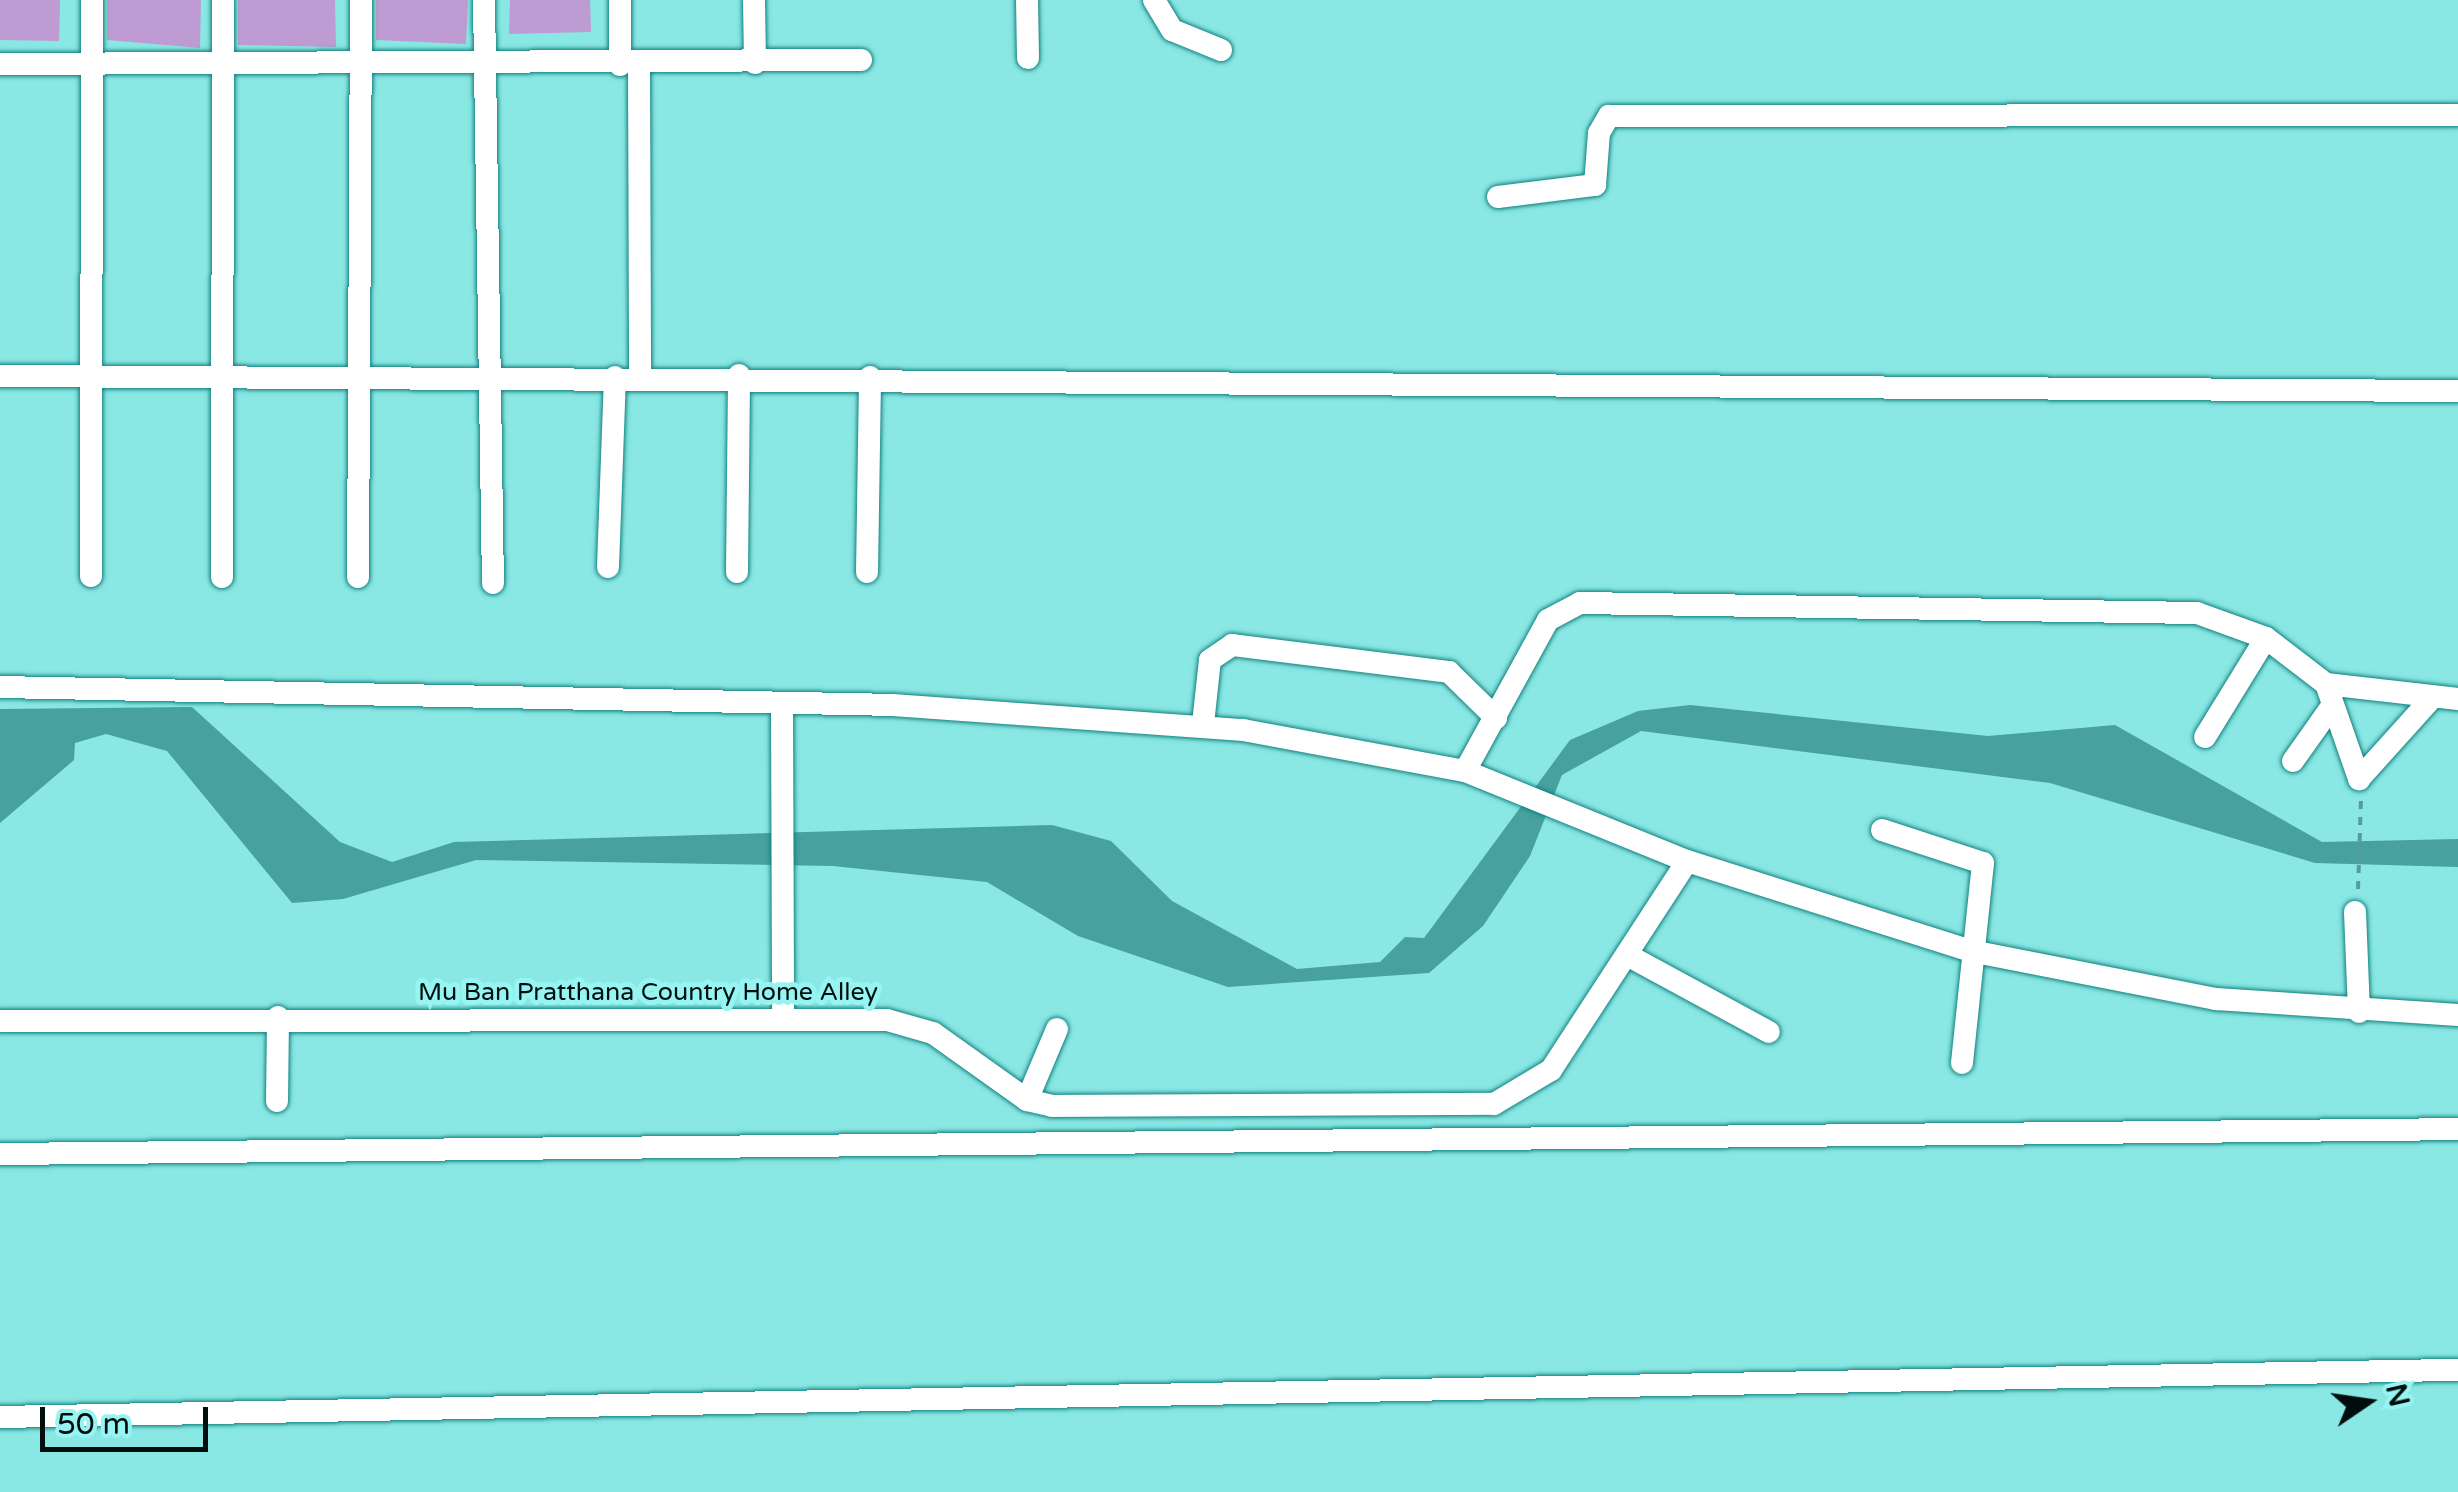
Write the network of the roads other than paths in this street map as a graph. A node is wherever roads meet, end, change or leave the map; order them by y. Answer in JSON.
{"nodes":[{"id":1,"x":92,"y":0,"type":"edge"},
{"id":2,"x":224,"y":0,"type":"edge"},
{"id":3,"x":362,"y":0,"type":"edge"},
{"id":4,"x":484,"y":0,"type":"edge"},
{"id":5,"x":620,"y":0,"type":"edge"},
{"id":6,"x":754,"y":0,"type":"edge"},
{"id":7,"x":1026,"y":0,"type":"edge"},
{"id":8,"x":1154,"y":0,"type":"edge"},
{"id":9,"x":1221,"y":50,"type":"dead end"},
{"id":10,"x":1028,"y":58,"type":"dead end"},
{"id":11,"x":861,"y":60,"type":"dead end"},
{"id":12,"x":754,"y":62,"type":"junction"},
{"id":13,"x":0,"y":64,"type":"edge"},
{"id":14,"x":92,"y":64,"type":"junction"},
{"id":15,"x":630,"y":66,"type":"junction"},
{"id":16,"x":224,"y":67,"type":"junction"},
{"id":17,"x":361,"y":67,"type":"junction"},
{"id":18,"x":484,"y":68,"type":"junction"},
{"id":19,"x":2458,"y":115,"type":"edge"},
{"id":20,"x":1498,"y":198,"type":"dead end"},
{"id":21,"x":738,"y":374,"type":"junction"},
{"id":22,"x":0,"y":376,"type":"edge"},
{"id":23,"x":90,"y":376,"type":"junction"},
{"id":24,"x":640,"y":376,"type":"junction"},
{"id":25,"x":615,"y":377,"type":"junction"},
{"id":26,"x":870,"y":377,"type":"junction"},
{"id":27,"x":223,"y":378,"type":"junction"},
{"id":28,"x":360,"y":378,"type":"junction"},
{"id":29,"x":493,"y":378,"type":"junction"},
{"id":30,"x":2458,"y":391,"type":"edge"},
{"id":31,"x":608,"y":567,"type":"dead end"},
{"id":32,"x":738,"y":572,"type":"dead end"},
{"id":33,"x":867,"y":572,"type":"dead end"},
{"id":34,"x":91,"y":576,"type":"dead end"},
{"id":35,"x":358,"y":576,"type":"dead end"},
{"id":36,"x":222,"y":578,"type":"dead end"},
{"id":37,"x":494,"y":583,"type":"dead end"},
{"id":38,"x":2266,"y":638,"type":"junction"},
{"id":39,"x":0,"y":687,"type":"edge"},
{"id":40,"x":2329,"y":695,"type":"junction"},
{"id":41,"x":2432,"y":698,"type":"junction"},
{"id":42,"x":2458,"y":699,"type":"edge"},
{"id":43,"x":782,"y":704,"type":"junction"},
{"id":44,"x":1496,"y":718,"type":"junction"},
{"id":45,"x":1203,"y":724,"type":"junction"},
{"id":46,"x":2204,"y":738,"type":"dead end"},
{"id":47,"x":2294,"y":761,"type":"dead end"},
{"id":48,"x":1465,"y":771,"type":"junction"},
{"id":49,"x":1882,"y":830,"type":"dead end"},
{"id":50,"x":1688,"y":861,"type":"junction"},
{"id":51,"x":2355,"y":912,"type":"dead end"},
{"id":52,"x":1970,"y":952,"type":"junction"},
{"id":53,"x":1630,"y":956,"type":"junction"},
{"id":54,"x":2359,"y":1012,"type":"junction"},
{"id":55,"x":2458,"y":1015,"type":"edge"},
{"id":56,"x":278,"y":1017,"type":"junction"},
{"id":57,"x":783,"y":1019,"type":"junction"},
{"id":58,"x":0,"y":1021,"type":"edge"},
{"id":59,"x":1057,"y":1029,"type":"dead end"},
{"id":60,"x":1769,"y":1032,"type":"dead end"},
{"id":61,"x":1962,"y":1063,"type":"dead end"},
{"id":62,"x":1028,"y":1100,"type":"junction"},
{"id":63,"x":277,"y":1101,"type":"dead end"},
{"id":64,"x":2458,"y":1130,"type":"edge"},
{"id":65,"x":0,"y":1154,"type":"edge"},
{"id":66,"x":2458,"y":1370,"type":"edge"},
{"id":67,"x":0,"y":1417,"type":"edge"}],
"edges":[{"from":1,"to":14,"type":"street"},
{"from":2,"to":16,"type":"street"},
{"from":3,"to":17,"type":"street"},
{"from":4,"to":18,"type":"street"},
{"from":5,"to":15,"type":"street"},
{"from":6,"to":12,"type":"street"},
{"from":7,"to":10,"type":"street"},
{"from":8,"to":9,"type":"street"},
{"from":11,"to":12,"type":"street"},
{"from":12,"to":15,"type":"street"},
{"from":13,"to":14,"type":"street"},
{"from":14,"to":16,"type":"street"},
{"from":14,"to":23,"type":"street"},
{"from":15,"to":18,"type":"street"},
{"from":15,"to":24,"type":"street"},
{"from":16,"to":17,"type":"street"},
{"from":16,"to":27,"type":"street"},
{"from":17,"to":18,"type":"street"},
{"from":17,"to":28,"type":"street"},
{"from":18,"to":29,"type":"street"},
{"from":19,"to":20,"type":"street"},
{"from":21,"to":24,"type":"street"},
{"from":21,"to":26,"type":"street"},
{"from":21,"to":32,"type":"street"},
{"from":22,"to":23,"type":"street"},
{"from":23,"to":27,"type":"street"},
{"from":23,"to":34,"type":"street"},
{"from":24,"to":25,"type":"street"},
{"from":25,"to":29,"type":"street"},
{"from":25,"to":31,"type":"street"},
{"from":26,"to":30,"type":"street"},
{"from":26,"to":33,"type":"street"},
{"from":27,"to":28,"type":"street"},
{"from":27,"to":36,"type":"street"},
{"from":28,"to":29,"type":"street"},
{"from":28,"to":35,"type":"street"},
{"from":29,"to":37,"type":"street"},
{"from":38,"to":40,"type":"street"},
{"from":38,"to":44,"type":"street"},
{"from":38,"to":46,"type":"street"},
{"from":39,"to":43,"type":"street"},
{"from":40,"to":41,"type":"street"},
{"from":40,"to":41,"type":"street"},
{"from":40,"to":47,"type":"street"},
{"from":41,"to":42,"type":"street"},
{"from":43,"to":45,"type":"street"},
{"from":43,"to":57,"type":"street"},
{"from":44,"to":45,"type":"street"},
{"from":44,"to":48,"type":"street"},
{"from":45,"to":48,"type":"street"},
{"from":48,"to":50,"type":"street"},
{"from":49,"to":52,"type":"street"},
{"from":50,"to":52,"type":"street"},
{"from":50,"to":53,"type":"street","name":"Mu Ban Pratthana Country Home Alley"},
{"from":51,"to":54,"type":"street"},
{"from":52,"to":54,"type":"street"},
{"from":52,"to":61,"type":"street"},
{"from":53,"to":60,"type":"street"},
{"from":53,"to":62,"type":"street","name":"Mu Ban Pratthana Country Home Alley"},
{"from":54,"to":55,"type":"street"},
{"from":56,"to":57,"type":"street","name":"Mu Ban Pratthana Country Home Alley"},
{"from":56,"to":58,"type":"street","name":"Mu Ban Pratthana Country Home Alley"},
{"from":56,"to":63,"type":"street"},
{"from":57,"to":62,"type":"street","name":"Mu Ban Pratthana Country Home Alley"},
{"from":59,"to":62,"type":"street"},
{"from":64,"to":65,"type":"street"},
{"from":66,"to":67,"type":"street"}]}
